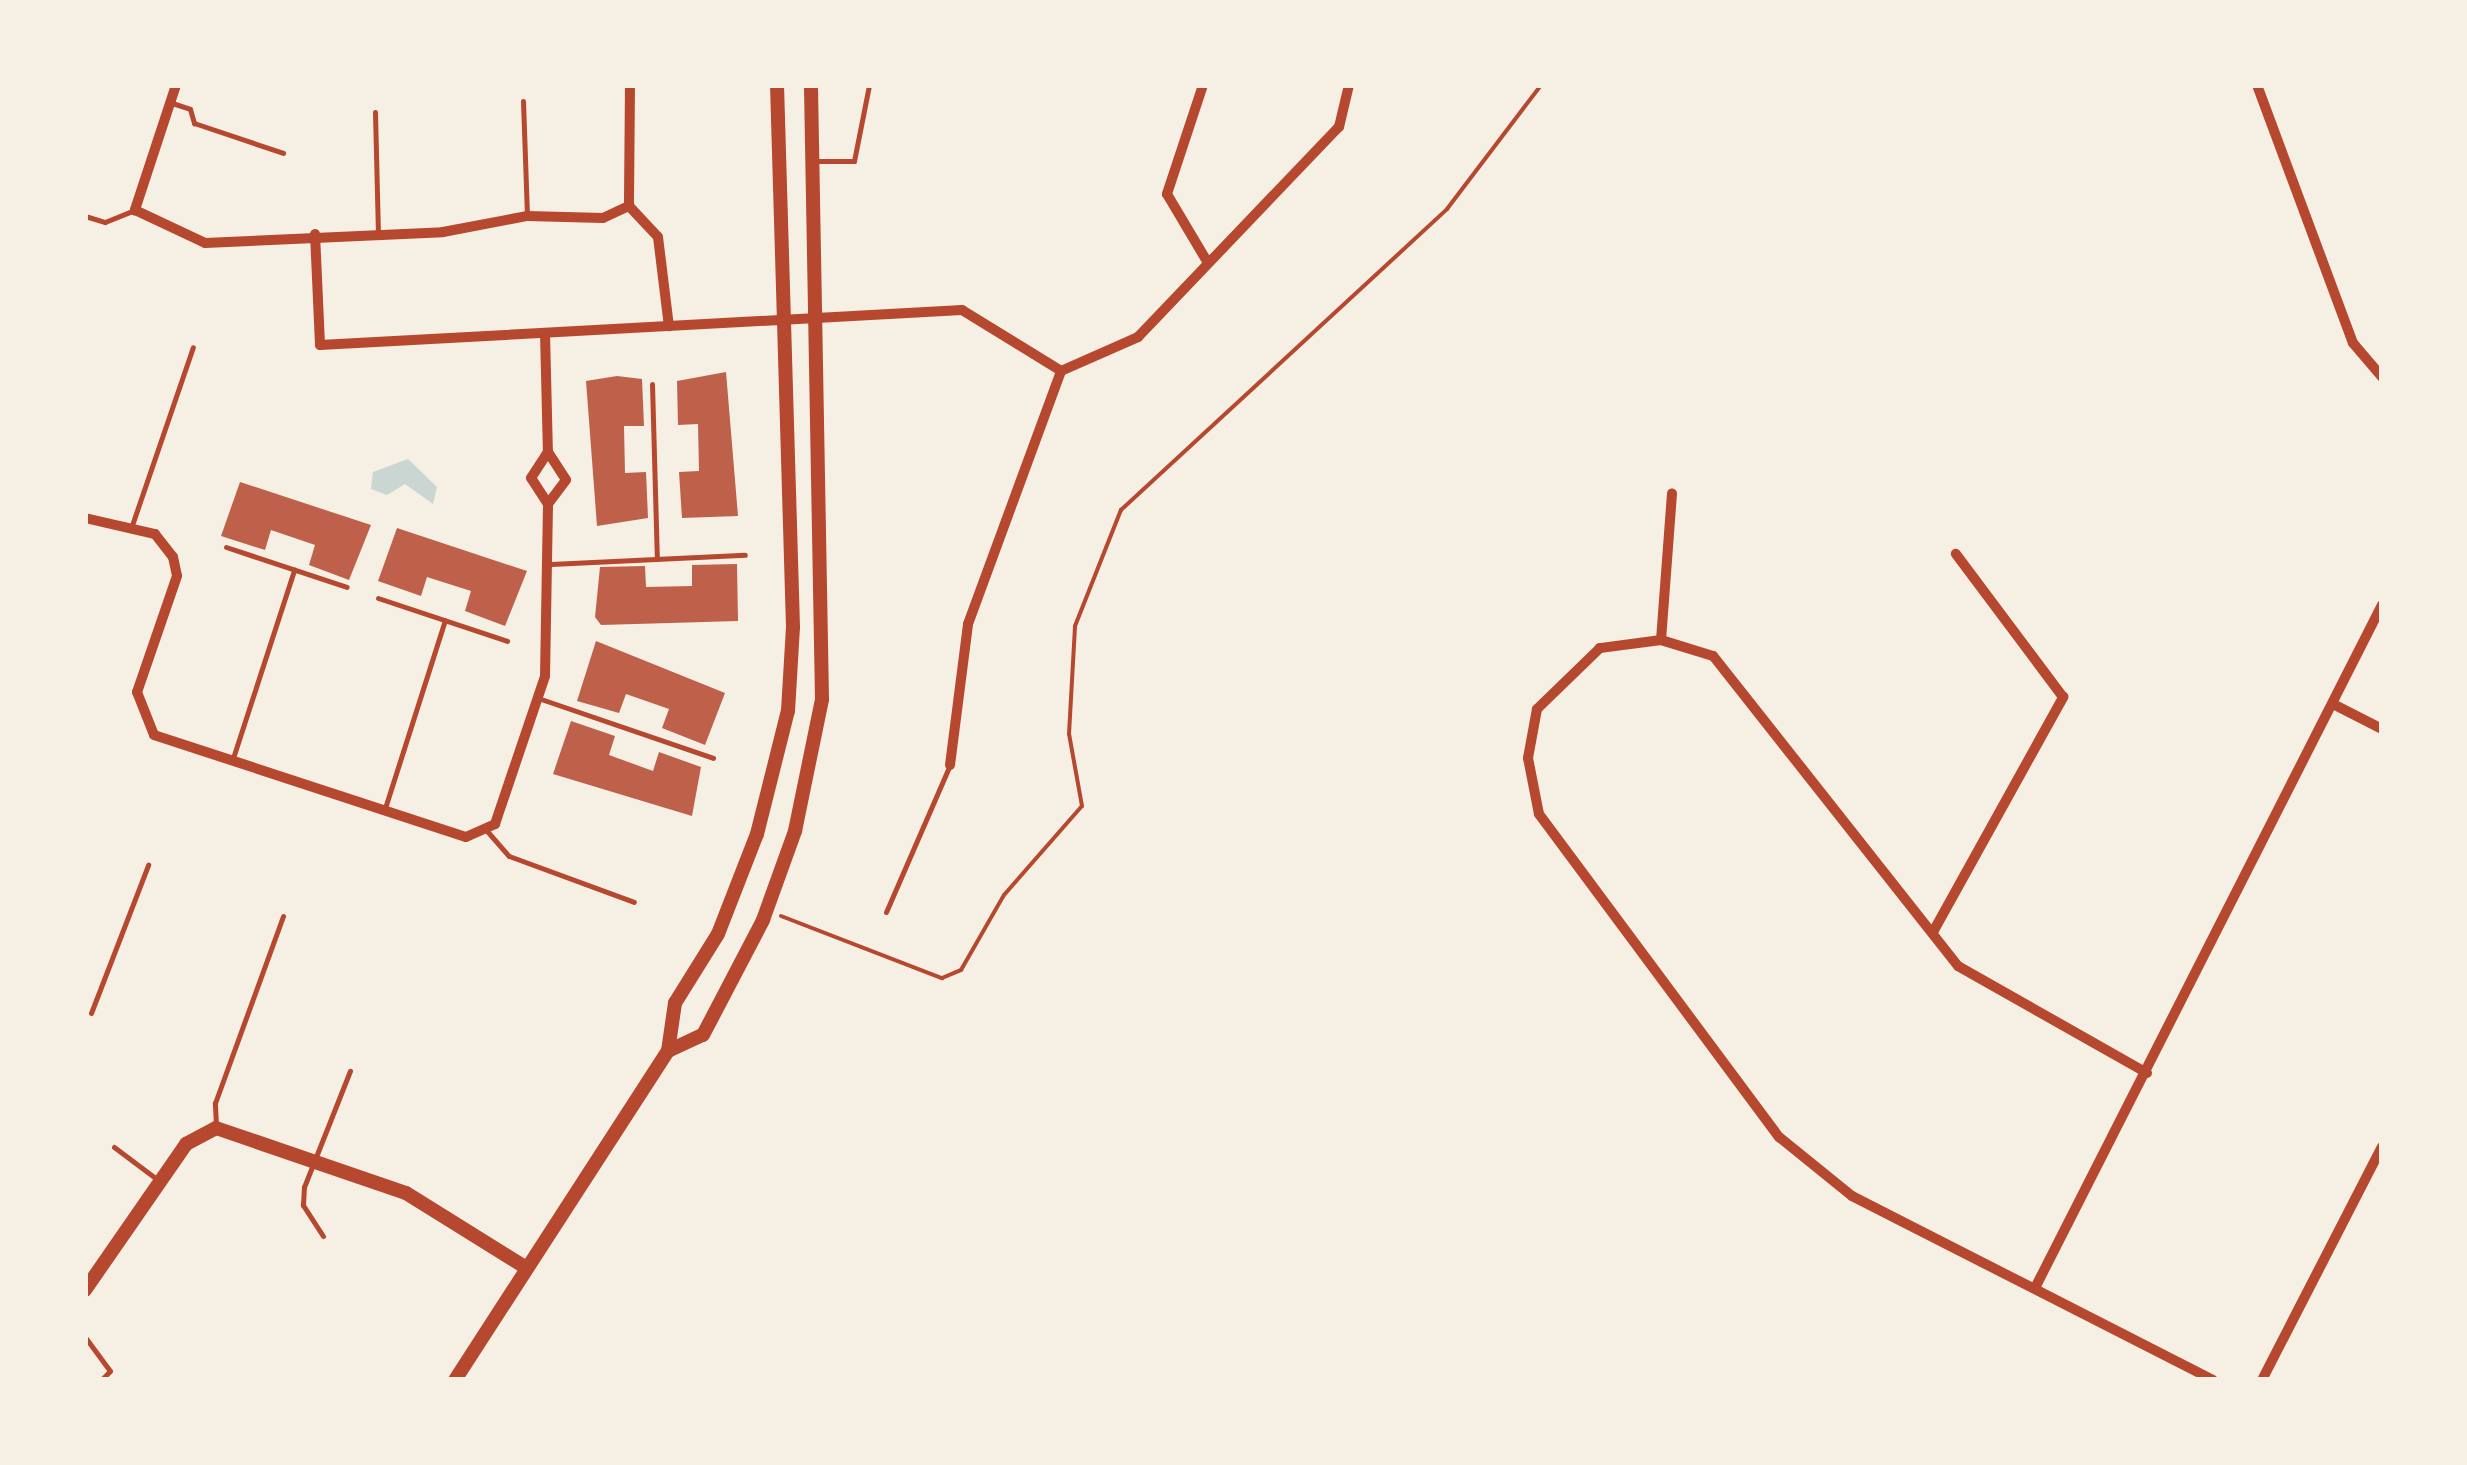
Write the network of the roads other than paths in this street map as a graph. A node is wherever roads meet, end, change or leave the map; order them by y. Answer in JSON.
{"nodes":[{"id":1,"x":176,"y":85,"type":"edge"},
{"id":2,"x":630,"y":85,"type":"edge"},
{"id":3,"x":778,"y":85,"type":"edge"},
{"id":4,"x":812,"y":85,"type":"edge"},
{"id":5,"x":870,"y":85,"type":"edge"},
{"id":6,"x":1203,"y":85,"type":"edge"},
{"id":7,"x":1349,"y":85,"type":"edge"},
{"id":8,"x":2257,"y":85,"type":"edge"},
{"id":9,"x":523,"y":101,"type":"dead end"},
{"id":10,"x":170,"y":102,"type":"junction"},
{"id":11,"x":375,"y":112,"type":"dead end"},
{"id":12,"x":283,"y":153,"type":"dead end"},
{"id":13,"x":812,"y":161,"type":"junction"},
{"id":14,"x":629,"y":206,"type":"junction"},
{"id":15,"x":135,"y":210,"type":"junction"},
{"id":16,"x":85,"y":216,"type":"edge"},
{"id":17,"x":528,"y":216,"type":"junction"},
{"id":18,"x":378,"y":231,"type":"junction"},
{"id":19,"x":315,"y":234,"type":"junction"},
{"id":20,"x":1208,"y":263,"type":"junction"},
{"id":21,"x":813,"y":319,"type":"junction"},
{"id":22,"x":781,"y":320,"type":"junction"},
{"id":23,"x":669,"y":326,"type":"junction"},
{"id":24,"x":544,"y":333,"type":"junction"},
{"id":25,"x":193,"y":347,"type":"dead end"},
{"id":26,"x":1060,"y":371,"type":"junction"},
{"id":27,"x":2382,"y":377,"type":"edge"},
{"id":28,"x":652,"y":384,"type":"dead end"},
{"id":29,"x":548,"y":452,"type":"junction"},
{"id":30,"x":1672,"y":493,"type":"dead end"},
{"id":31,"x":548,"y":504,"type":"junction"},
{"id":32,"x":85,"y":518,"type":"edge"},
{"id":33,"x":131,"y":528,"type":"junction"},
{"id":34,"x":226,"y":547,"type":"dead end"},
{"id":35,"x":1956,"y":554,"type":"dead end"},
{"id":36,"x":745,"y":555,"type":"dead end"},
{"id":37,"x":657,"y":559,"type":"junction"},
{"id":38,"x":551,"y":564,"type":"junction"},
{"id":39,"x":294,"y":570,"type":"junction"},
{"id":40,"x":347,"y":587,"type":"dead end"},
{"id":41,"x":378,"y":598,"type":"dead end"},
{"id":42,"x":2382,"y":606,"type":"edge"},
{"id":43,"x":445,"y":620,"type":"junction"},
{"id":44,"x":1661,"y":640,"type":"junction"},
{"id":45,"x":507,"y":641,"type":"dead end"},
{"id":46,"x":538,"y":698,"type":"junction"},
{"id":47,"x":2333,"y":704,"type":"junction"},
{"id":48,"x":2382,"y":729,"type":"edge"},
{"id":49,"x":713,"y":758,"type":"dead end"},
{"id":50,"x":232,"y":760,"type":"junction"},
{"id":51,"x":950,"y":764,"type":"joint"},
{"id":52,"x":384,"y":811,"type":"junction"},
{"id":53,"x":485,"y":828,"type":"junction"},
{"id":54,"x":148,"y":865,"type":"dead end"},
{"id":55,"x":634,"y":902,"type":"dead end"},
{"id":56,"x":886,"y":912,"type":"dead end"},
{"id":57,"x":283,"y":916,"type":"dead end"},
{"id":58,"x":1932,"y":932,"type":"junction"},
{"id":59,"x":91,"y":1014,"type":"dead end"},
{"id":60,"x":668,"y":1052,"type":"junction"},
{"id":61,"x":350,"y":1072,"type":"dead end"},
{"id":62,"x":2147,"y":1073,"type":"junction"},
{"id":63,"x":216,"y":1128,"type":"junction"},
{"id":64,"x":114,"y":1147,"type":"dead end"},
{"id":65,"x":2382,"y":1147,"type":"edge"},
{"id":66,"x":314,"y":1160,"type":"junction"},
{"id":67,"x":160,"y":1181,"type":"junction"},
{"id":68,"x":323,"y":1236,"type":"dead end"},
{"id":69,"x":525,"y":1267,"type":"junction"},
{"id":70,"x":2035,"y":1288,"type":"junction"},
{"id":71,"x":85,"y":1290,"type":"edge"},
{"id":72,"x":85,"y":1337,"type":"edge"},
{"id":73,"x":101,"y":1380,"type":"edge"},
{"id":74,"x":456,"y":1380,"type":"edge"},
{"id":75,"x":2213,"y":1380,"type":"edge"},
{"id":76,"x":2262,"y":1380,"type":"edge"}],
"edges":[{"from":1,"to":10,"type":"street"},
{"from":2,"to":14,"type":"street"},
{"from":3,"to":22,"type":"street"},
{"from":4,"to":13,"type":"street"},
{"from":5,"to":13,"type":"lane"},
{"from":6,"to":20,"type":"street"},
{"from":7,"to":20,"type":"street"},
{"from":8,"to":27,"type":"street"},
{"from":9,"to":17,"type":"lane"},
{"from":10,"to":12,"type":"lane"},
{"from":10,"to":15,"type":"street"},
{"from":11,"to":18,"type":"lane"},
{"from":13,"to":21,"type":"street"},
{"from":14,"to":17,"type":"street"},
{"from":14,"to":23,"type":"street"},
{"from":15,"to":16,"type":"lane"},
{"from":15,"to":19,"type":"street"},
{"from":17,"to":18,"type":"street"},
{"from":18,"to":19,"type":"street"},
{"from":19,"to":24,"type":"street"},
{"from":20,"to":26,"type":"street"},
{"from":21,"to":22,"type":"street"},
{"from":21,"to":26,"type":"street"},
{"from":21,"to":60,"type":"street"},
{"from":22,"to":23,"type":"street"},
{"from":22,"to":60,"type":"street"},
{"from":23,"to":24,"type":"street"},
{"from":24,"to":29,"type":"street"},
{"from":25,"to":33,"type":"lane"},
{"from":26,"to":51,"type":"street"},
{"from":28,"to":37,"type":"lane"},
{"from":29,"to":31,"type":"street"},
{"from":29,"to":31,"type":"street"},
{"from":30,"to":44,"type":"street"},
{"from":31,"to":38,"type":"street"},
{"from":32,"to":33,"type":"street"},
{"from":33,"to":50,"type":"street"},
{"from":34,"to":39,"type":"lane"},
{"from":35,"to":58,"type":"street"},
{"from":36,"to":37,"type":"lane"},
{"from":37,"to":38,"type":"lane"},
{"from":38,"to":46,"type":"street"},
{"from":39,"to":40,"type":"lane"},
{"from":39,"to":50,"type":"lane"},
{"from":41,"to":43,"type":"lane"},
{"from":42,"to":47,"type":"street"},
{"from":43,"to":45,"type":"lane"},
{"from":43,"to":52,"type":"lane"},
{"from":44,"to":58,"type":"street"},
{"from":44,"to":70,"type":"street"},
{"from":46,"to":49,"type":"lane"},
{"from":46,"to":53,"type":"street"},
{"from":47,"to":48,"type":"street"},
{"from":47,"to":62,"type":"street"},
{"from":50,"to":52,"type":"street"},
{"from":51,"to":56,"type":"lane"},
{"from":52,"to":53,"type":"street"},
{"from":53,"to":55,"type":"lane"},
{"from":54,"to":59,"type":"lane"},
{"from":57,"to":63,"type":"lane"},
{"from":58,"to":62,"type":"street"},
{"from":60,"to":69,"type":"street"},
{"from":61,"to":66,"type":"lane"},
{"from":62,"to":70,"type":"street"},
{"from":63,"to":66,"type":"street"},
{"from":63,"to":67,"type":"street"},
{"from":64,"to":67,"type":"lane"},
{"from":65,"to":76,"type":"street"},
{"from":66,"to":68,"type":"lane"},
{"from":66,"to":69,"type":"street"},
{"from":67,"to":71,"type":"street"},
{"from":69,"to":74,"type":"street"},
{"from":70,"to":75,"type":"street"},
{"from":72,"to":73,"type":"lane"}]}
